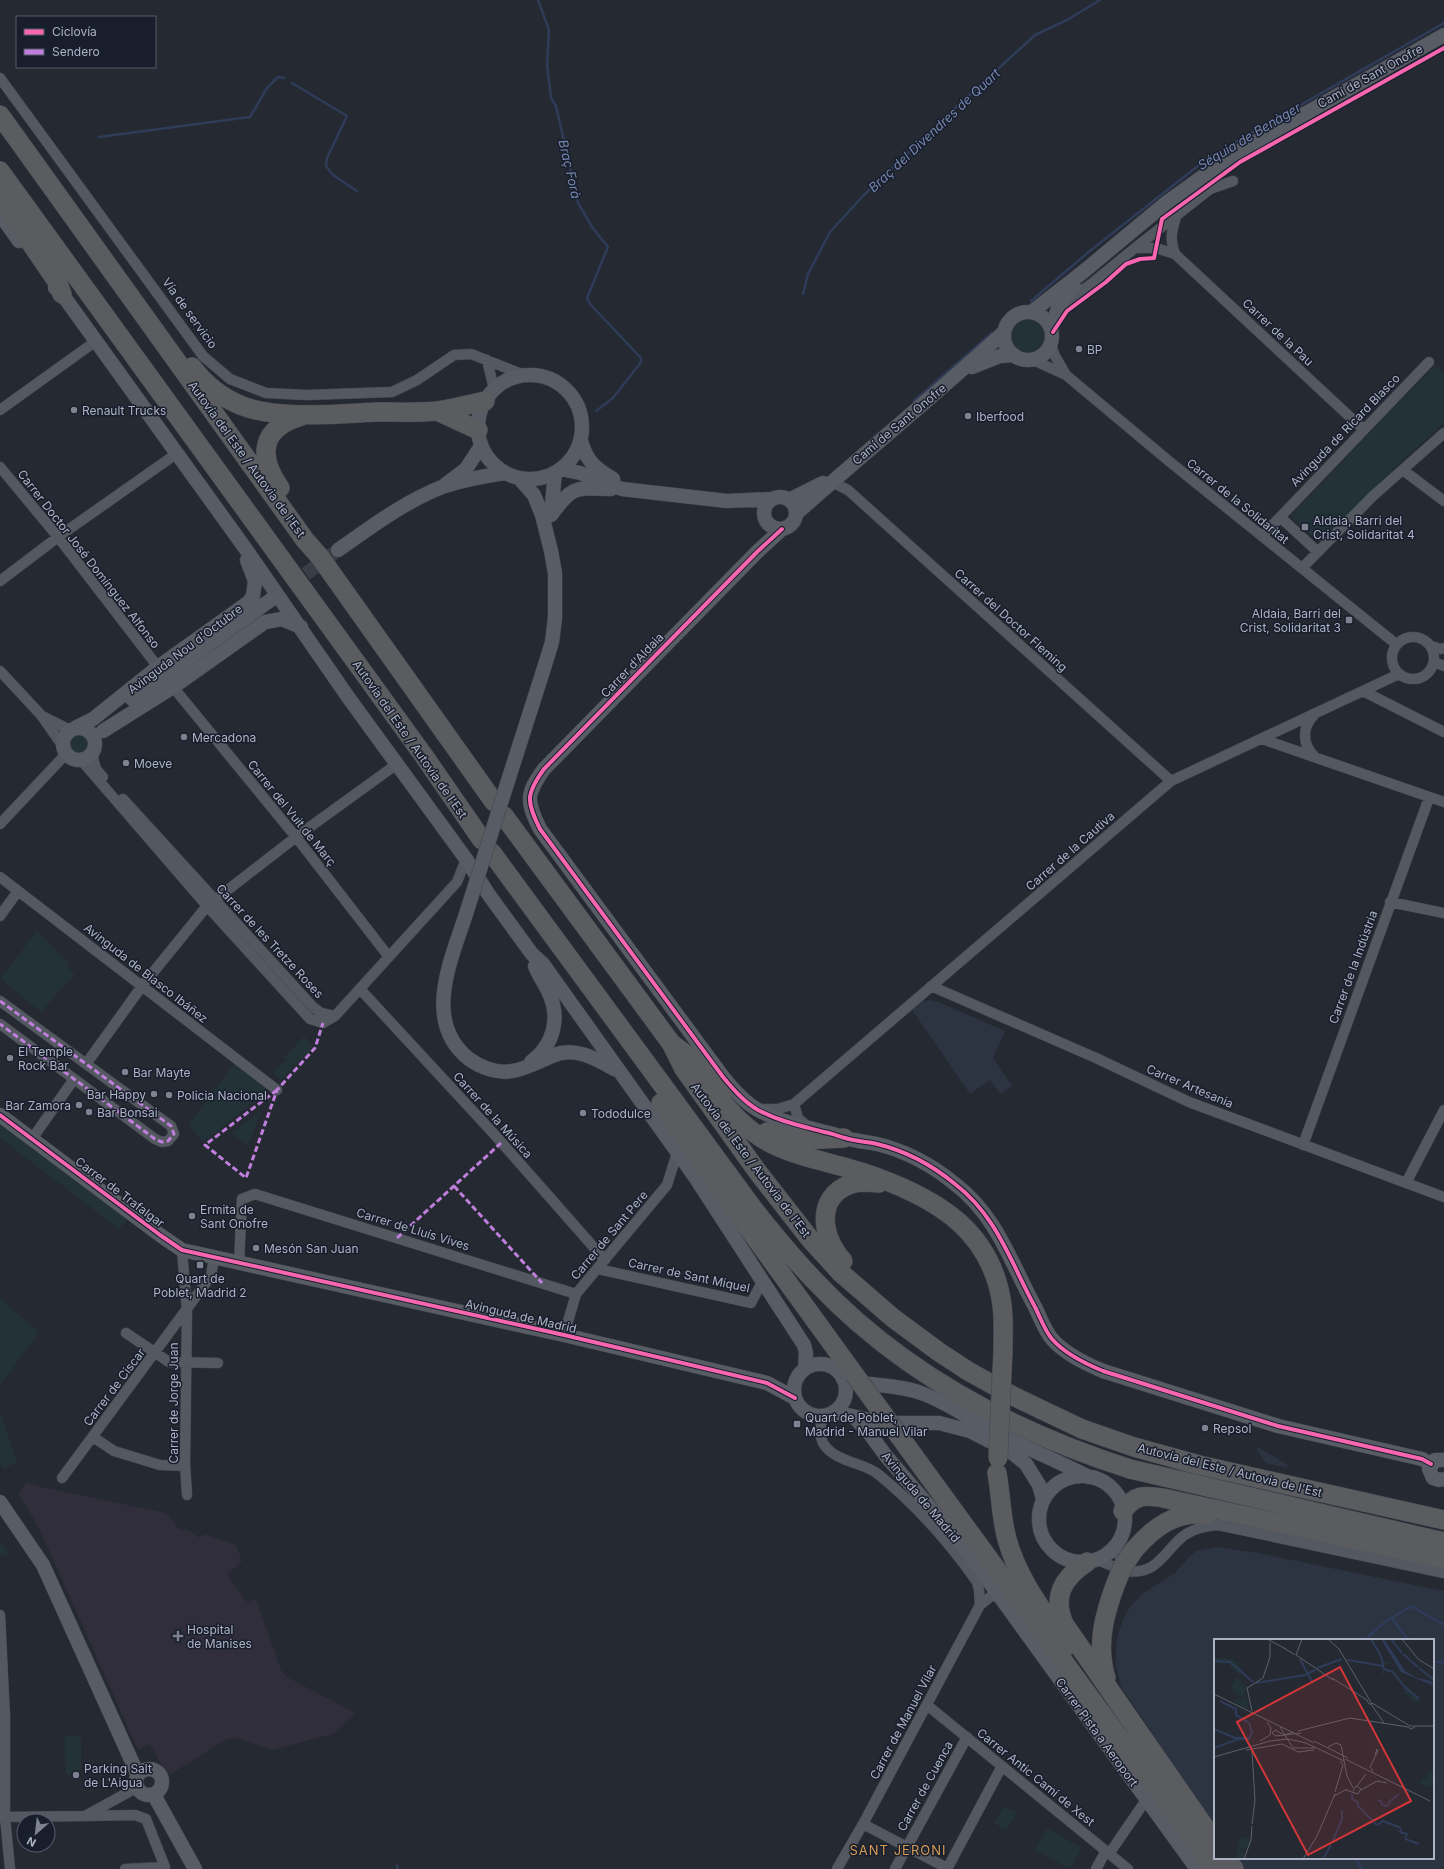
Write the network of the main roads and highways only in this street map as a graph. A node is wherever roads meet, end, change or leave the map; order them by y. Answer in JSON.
{"nodes":[{"id":1,"x":0,"y":115,"type":"edge"},
{"id":2,"x":0,"y":171,"type":"edge"},
{"id":3,"x":0,"y":194,"type":"edge"},
{"id":4,"x":79,"y":224,"type":"junction"},
{"id":5,"x":62,"y":294,"type":"road end"},
{"id":6,"x":490,"y":395,"type":"road end"},
{"id":7,"x":437,"y":411,"type":"junction"},
{"id":8,"x":309,"y":414,"type":"junction"},
{"id":9,"x":480,"y":438,"type":"road end"},
{"id":10,"x":329,"y":553,"type":"junction"},
{"id":11,"x":594,"y":994,"type":"junction"},
{"id":12,"x":671,"y":1043,"type":"junction"},
{"id":13,"x":689,"y":1057,"type":"junction"},
{"id":14,"x":844,"y":1138,"type":"road end"},
{"id":15,"x":889,"y":1183,"type":"junction"},
{"id":16,"x":861,"y":1289,"type":"junction"},
{"id":17,"x":998,"y":1466,"type":"junction"},
{"id":18,"x":1123,"y":1511,"type":"road end"},
{"id":19,"x":1444,"y":1520,"type":"edge"},
{"id":20,"x":1295,"y":1527,"type":"junction"},
{"id":21,"x":1444,"y":1542,"type":"edge"},
{"id":22,"x":1444,"y":1559,"type":"edge"},
{"id":23,"x":1092,"y":1561,"type":"road end"},
{"id":24,"x":1076,"y":1677,"type":"junction"},
{"id":25,"x":1102,"y":1687,"type":"junction"},
{"id":26,"x":1214,"y":1841,"type":"edge"},
{"id":27,"x":1214,"y":1850,"type":"edge"},
{"id":28,"x":1221,"y":1859,"type":"edge"},
{"id":29,"x":1228,"y":1859,"type":"edge"},
{"id":30,"x":1215,"y":1869,"type":"edge"},
{"id":31,"x":1228,"y":1869,"type":"edge"},
{"id":32,"x":1234,"y":1869,"type":"edge"}],
"edges":[{"from":1,"to":4,"type":"highway","name":"Autovía del Este / Autovia de l'Est"},
{"from":2,"to":11,"type":"highway","name":"Autovía del Este / Autovia de l'Est"},
{"from":3,"to":5,"type":"highway"},
{"from":4,"to":8,"type":"highway"},
{"from":4,"to":10,"type":"highway","name":"Autovía del Este / Autovia de l'Est"},
{"from":6,"to":7,"type":"highway"},
{"from":7,"to":8,"type":"highway"},
{"from":7,"to":9,"type":"highway"},
{"from":8,"to":10,"type":"highway"},
{"from":10,"to":12,"type":"highway","name":"Autovía del Este / Autovia de l'Est"},
{"from":11,"to":21,"type":"highway","name":"Autovía del Este / Autovia de l'Est"},
{"from":11,"to":24,"type":"highway","bridge":true},
{"from":12,"to":13,"type":"highway"},
{"from":12,"to":16,"type":"highway","name":"Autovía del Este / Autovia de l'Est"},
{"from":13,"to":14,"type":"highway"},
{"from":13,"to":15,"type":"highway"},
{"from":15,"to":16,"type":"highway"},
{"from":15,"to":17,"type":"highway","bridge":true},
{"from":16,"to":19,"type":"highway","name":"Autovía del Este / Autovia de l'Est"},
{"from":17,"to":24,"type":"highway"},
{"from":17,"to":25,"type":"highway"},
{"from":18,"to":20,"type":"highway"},
{"from":20,"to":22,"type":"highway"},
{"from":20,"to":25,"type":"highway","bridge":true},
{"from":23,"to":25,"type":"highway"},
{"from":24,"to":30,"type":"highway"},
{"from":25,"to":26,"type":"highway"},
{"from":25,"to":27,"type":"highway"},
{"from":28,"to":31,"type":"highway"},
{"from":29,"to":32,"type":"highway"}]}
